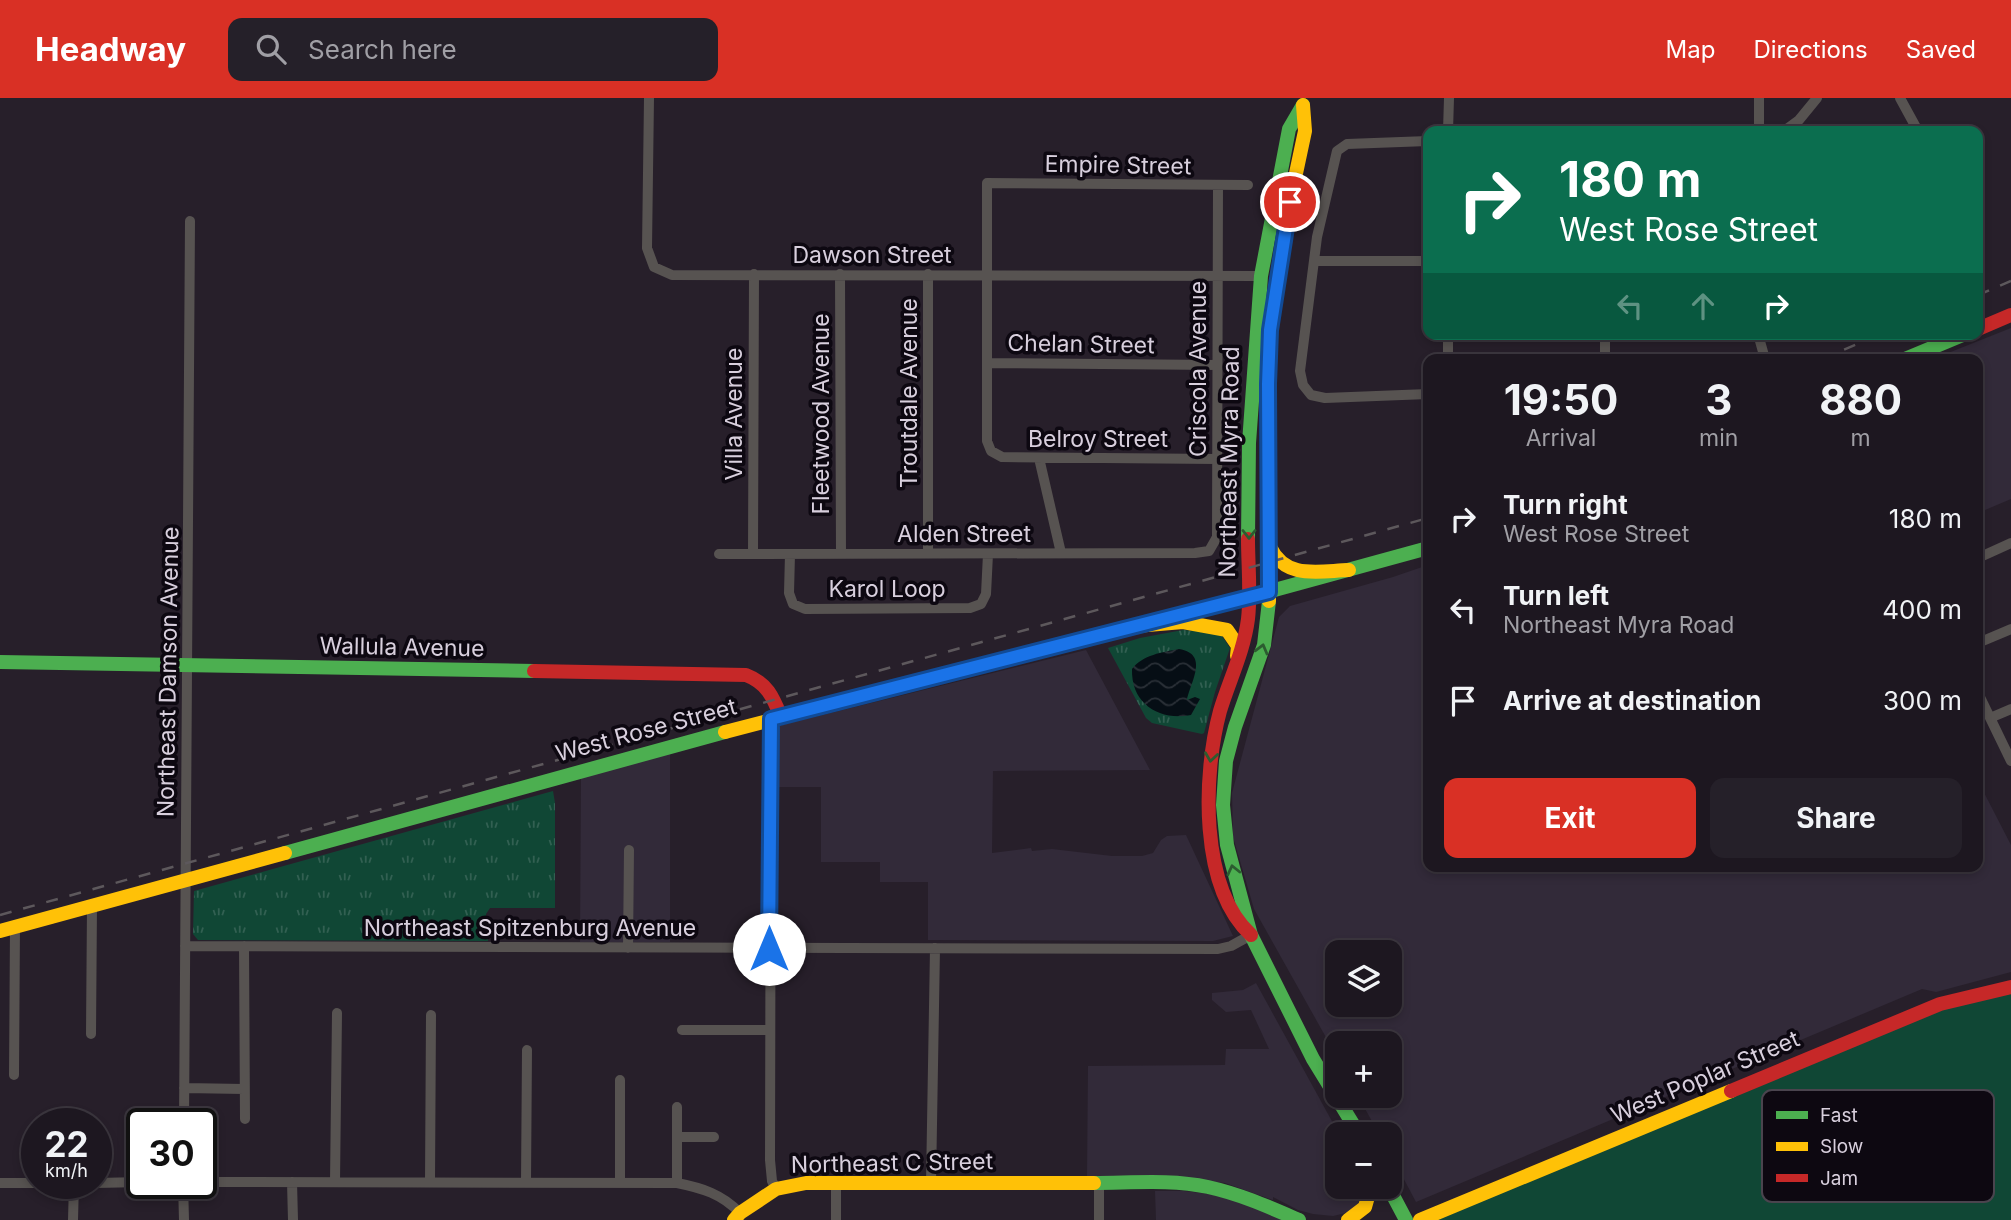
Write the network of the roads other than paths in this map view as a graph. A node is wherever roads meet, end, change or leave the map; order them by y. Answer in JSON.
{"nodes":[{"id":1,"x":649,"y":98,"type":"edge"},
{"id":2,"x":1449,"y":98,"type":"edge"},
{"id":3,"x":1759,"y":98,"type":"edge"},
{"id":4,"x":1817,"y":98,"type":"edge"},
{"id":5,"x":1900,"y":98,"type":"edge"},
{"id":6,"x":1303,"y":102,"type":"edge"},
{"id":7,"x":1448,"y":126,"type":"edge"},
{"id":8,"x":1759,"y":126,"type":"edge"},
{"id":9,"x":1791,"y":126,"type":"edge"},
{"id":10,"x":1915,"y":126,"type":"edge"},
{"id":11,"x":1423,"y":141,"type":"edge"},
{"id":12,"x":1248,"y":185,"type":"dead end"},
{"id":13,"x":1218,"y":186,"type":"junction"},
{"id":14,"x":190,"y":221,"type":"dead end"},
{"id":15,"x":1314,"y":261,"type":"junction"},
{"id":16,"x":1423,"y":261,"type":"edge"},
{"id":17,"x":754,"y":274,"type":"junction"},
{"id":18,"x":839,"y":274,"type":"junction"},
{"id":19,"x":928,"y":274,"type":"junction"},
{"id":20,"x":986,"y":275,"type":"junction"},
{"id":21,"x":1217,"y":276,"type":"junction"},
{"id":22,"x":1261,"y":276,"type":"junction"},
{"id":23,"x":2011,"y":315,"type":"edge"},
{"id":24,"x":1983,"y":327,"type":"edge"},
{"id":25,"x":1951,"y":340,"type":"edge"},
{"id":26,"x":1917,"y":354,"type":"edge"},
{"id":27,"x":987,"y":362,"type":"junction"},
{"id":28,"x":1217,"y":365,"type":"junction"},
{"id":29,"x":1423,"y":394,"type":"edge"},
{"id":30,"x":1039,"y":458,"type":"junction"},
{"id":31,"x":1217,"y":459,"type":"junction"},
{"id":32,"x":2011,"y":543,"type":"edge"},
{"id":33,"x":1269,"y":545,"type":"junction"},
{"id":34,"x":1423,"y":549,"type":"edge"},
{"id":35,"x":1209,"y":551,"type":"joint"},
{"id":36,"x":928,"y":553,"type":"junction"},
{"id":37,"x":1061,"y":553,"type":"junction"},
{"id":38,"x":719,"y":554,"type":"dead end"},
{"id":39,"x":752,"y":554,"type":"junction"},
{"id":40,"x":790,"y":554,"type":"junction"},
{"id":41,"x":841,"y":554,"type":"junction"},
{"id":42,"x":988,"y":554,"type":"junction"},
{"id":43,"x":1983,"y":556,"type":"edge"},
{"id":44,"x":1349,"y":570,"type":"junction"},
{"id":45,"x":1269,"y":592,"type":"junction"},
{"id":46,"x":1249,"y":597,"type":"junction"},
{"id":47,"x":1136,"y":626,"type":"junction"},
{"id":48,"x":2011,"y":629,"type":"edge"},
{"id":49,"x":1983,"y":641,"type":"edge"},
{"id":50,"x":0,"y":662,"type":"edge"},
{"id":51,"x":188,"y":666,"type":"junction"},
{"id":52,"x":1235,"y":670,"type":"junction"},
{"id":53,"x":1983,"y":703,"type":"edge"},
{"id":54,"x":2011,"y":709,"type":"edge"},
{"id":55,"x":776,"y":718,"type":"junction"},
{"id":56,"x":1990,"y":718,"type":"junction"},
{"id":57,"x":2011,"y":761,"type":"edge"},
{"id":58,"x":629,"y":850,"type":"dead end"},
{"id":59,"x":185,"y":878,"type":"junction"},
{"id":60,"x":92,"y":905,"type":"junction"},
{"id":61,"x":15,"y":926,"type":"junction"},
{"id":62,"x":0,"y":931,"type":"edge"},
{"id":63,"x":1251,"y":935,"type":"junction"},
{"id":64,"x":185,"y":946,"type":"junction"},
{"id":65,"x":244,"y":946,"type":"junction"},
{"id":66,"x":628,"y":948,"type":"junction"},
{"id":67,"x":935,"y":948,"type":"junction"},
{"id":68,"x":769,"y":949,"type":"junction"},
{"id":69,"x":2011,"y":986,"type":"edge"},
{"id":70,"x":337,"y":1013,"type":"dead end"},
{"id":71,"x":432,"y":1015,"type":"dead end"},
{"id":72,"x":682,"y":1030,"type":"dead end"},
{"id":73,"x":770,"y":1030,"type":"junction"},
{"id":74,"x":91,"y":1034,"type":"dead end"},
{"id":75,"x":527,"y":1050,"type":"dead end"},
{"id":76,"x":14,"y":1075,"type":"dead end"},
{"id":77,"x":620,"y":1080,"type":"dead end"},
{"id":78,"x":184,"y":1088,"type":"junction"},
{"id":79,"x":244,"y":1088,"type":"junction"},
{"id":80,"x":677,"y":1107,"type":"dead end"},
{"id":81,"x":184,"y":1108,"type":"edge"},
{"id":82,"x":245,"y":1119,"type":"dead end"},
{"id":83,"x":1352,"y":1122,"type":"edge"},
{"id":84,"x":677,"y":1137,"type":"junction"},
{"id":85,"x":714,"y":1137,"type":"dead end"},
{"id":86,"x":0,"y":1182,"type":"edge"},
{"id":87,"x":217,"y":1182,"type":"edge"},
{"id":88,"x":292,"y":1182,"type":"junction"},
{"id":89,"x":335,"y":1182,"type":"junction"},
{"id":90,"x":430,"y":1182,"type":"junction"},
{"id":91,"x":526,"y":1182,"type":"junction"},
{"id":92,"x":620,"y":1182,"type":"junction"},
{"id":93,"x":21,"y":1183,"type":"edge"},
{"id":94,"x":677,"y":1183,"type":"junction"},
{"id":95,"x":931,"y":1183,"type":"junction"},
{"id":96,"x":1099,"y":1183,"type":"junction"},
{"id":97,"x":836,"y":1184,"type":"junction"},
{"id":98,"x":776,"y":1189,"type":"junction"},
{"id":99,"x":74,"y":1199,"type":"edge"},
{"id":100,"x":183,"y":1199,"type":"edge"},
{"id":101,"x":1369,"y":1199,"type":"edge"},
{"id":102,"x":1395,"y":1199,"type":"edge"},
{"id":103,"x":737,"y":1217,"type":"edge"},
{"id":104,"x":74,"y":1220,"type":"edge"},
{"id":105,"x":184,"y":1220,"type":"edge"},
{"id":106,"x":293,"y":1220,"type":"edge"},
{"id":107,"x":836,"y":1220,"type":"edge"},
{"id":108,"x":1099,"y":1220,"type":"edge"},
{"id":109,"x":1299,"y":1220,"type":"edge"},
{"id":110,"x":1348,"y":1220,"type":"edge"},
{"id":111,"x":1406,"y":1220,"type":"edge"},
{"id":112,"x":1420,"y":1220,"type":"edge"}],
"edges":[{"from":1,"to":17,"type":"street","name":"Dawson Street"},
{"from":2,"to":7,"type":"street"},
{"from":3,"to":8,"type":"street"},
{"from":4,"to":9,"type":"street"},
{"from":5,"to":10,"type":"street"},
{"from":6,"to":22,"type":"main road","name":"Northeast Myra Road"},
{"from":6,"to":33,"type":"main road","name":"Northeast Myra Road"},
{"from":11,"to":15,"type":"street"},
{"from":12,"to":13,"type":"street","name":"Empire Street"},
{"from":13,"to":20,"type":"street","name":"Empire Street"},
{"from":13,"to":21,"type":"street","name":"Criscola Avenue"},
{"from":14,"to":51,"type":"street","name":"Northeast Damson Avenue"},
{"from":15,"to":16,"type":"street"},
{"from":15,"to":29,"type":"street"},
{"from":17,"to":18,"type":"street","name":"Dawson Street"},
{"from":17,"to":39,"type":"street","name":"Villa Avenue"},
{"from":18,"to":19,"type":"street","name":"Dawson Street"},
{"from":18,"to":41,"type":"street","name":"Fleetwood Avenue"},
{"from":19,"to":20,"type":"street","name":"Dawson Street"},
{"from":19,"to":36,"type":"street","name":"Troutdale Avenue"},
{"from":20,"to":21,"type":"street","name":"Dawson Street"},
{"from":20,"to":27,"type":"street"},
{"from":21,"to":22,"type":"street","name":"Dawson Street"},
{"from":21,"to":28,"type":"street","name":"Criscola Avenue"},
{"from":22,"to":46,"type":"main road","name":"Northeast Myra Road","one_way":true},
{"from":23,"to":24,"type":"main road"},
{"from":25,"to":26,"type":"main road"},
{"from":27,"to":28,"type":"street","name":"Chelan Street"},
{"from":27,"to":30,"type":"street","name":"Belroy Street"},
{"from":28,"to":31,"type":"street","name":"Criscola Avenue"},
{"from":30,"to":31,"type":"street","name":"Belroy Street"},
{"from":30,"to":37,"type":"street"},
{"from":31,"to":35,"type":"street","name":"Criscola Avenue"},
{"from":32,"to":43,"type":"street"},
{"from":33,"to":44,"type":"main road"},
{"from":33,"to":45,"type":"main road","name":"Northeast Myra Road"},
{"from":34,"to":44,"type":"main road","name":"West Rose Street"},
{"from":35,"to":37,"type":"street","name":"Alden Street"},
{"from":36,"to":41,"type":"street","name":"Alden Street"},
{"from":36,"to":42,"type":"street","name":"Alden Street"},
{"from":37,"to":42,"type":"street","name":"Alden Street"},
{"from":38,"to":39,"type":"street","name":"Alden Street"},
{"from":39,"to":40,"type":"street","name":"Alden Street"},
{"from":40,"to":41,"type":"street","name":"Alden Street"},
{"from":40,"to":42,"type":"street","name":"Karol Loop"},
{"from":44,"to":45,"type":"main road","name":"West Rose Street"},
{"from":45,"to":46,"type":"main road","name":"West Rose Street"},
{"from":63,"to":45,"type":"main road","name":"Northeast Myra Road","one_way":true},
{"from":46,"to":47,"type":"main road","name":"West Rose Street"},
{"from":46,"to":52,"type":"main road","name":"Northeast Myra Road"},
{"from":47,"to":52,"type":"main road"},
{"from":47,"to":55,"type":"main road","name":"West Rose Street"},
{"from":48,"to":49,"type":"street"},
{"from":50,"to":51,"type":"main road","name":"Wallula Avenue"},
{"from":51,"to":55,"type":"main road","name":"Wallula Avenue"},
{"from":51,"to":59,"type":"street","name":"Northeast Damson Avenue"},
{"from":52,"to":63,"type":"main road","name":"Northeast Myra Road","one_way":true},
{"from":53,"to":56,"type":"street"},
{"from":54,"to":56,"type":"street"},
{"from":55,"to":59,"type":"main road","name":"West Rose Street"},
{"from":55,"to":68,"type":"street"},
{"from":56,"to":57,"type":"street"},
{"from":58,"to":66,"type":"street"},
{"from":59,"to":60,"type":"main road","name":"West Rose Street"},
{"from":59,"to":64,"type":"street","name":"Northeast Damson Avenue"},
{"from":60,"to":61,"type":"main road","name":"West Rose Street"},
{"from":60,"to":74,"type":"street"},
{"from":61,"to":62,"type":"main road","name":"West Rose Street"},
{"from":61,"to":76,"type":"street"},
{"from":63,"to":67,"type":"street","name":"Northeast Spitzenburg Avenue"},
{"from":63,"to":83,"type":"main road","name":"Northeast Myra Road"},
{"from":64,"to":65,"type":"street","name":"Northeast Spitzenburg Avenue"},
{"from":64,"to":78,"type":"street","name":"Northeast Damson Avenue"},
{"from":65,"to":66,"type":"street","name":"Northeast Spitzenburg Avenue"},
{"from":65,"to":79,"type":"street"},
{"from":66,"to":68,"type":"street","name":"Northeast Spitzenburg Avenue"},
{"from":67,"to":68,"type":"street","name":"Northeast Spitzenburg Avenue"},
{"from":67,"to":95,"type":"street"},
{"from":68,"to":73,"type":"street"},
{"from":69,"to":112,"type":"main road","name":"West Poplar Street"},
{"from":70,"to":89,"type":"street"},
{"from":71,"to":90,"type":"street"},
{"from":72,"to":73,"type":"street"},
{"from":73,"to":98,"type":"street"},
{"from":75,"to":91,"type":"street"},
{"from":77,"to":92,"type":"street"},
{"from":78,"to":79,"type":"street"},
{"from":78,"to":81,"type":"street","name":"Northeast Damson Avenue"},
{"from":79,"to":82,"type":"street"},
{"from":80,"to":84,"type":"street"},
{"from":84,"to":85,"type":"street"},
{"from":84,"to":94,"type":"street"},
{"from":86,"to":93,"type":"street"},
{"from":87,"to":88,"type":"street","name":"Northeast C Street"},
{"from":88,"to":89,"type":"street","name":"Northeast C Street"},
{"from":88,"to":106,"type":"street"},
{"from":89,"to":90,"type":"street","name":"Northeast C Street"},
{"from":90,"to":91,"type":"street","name":"Northeast C Street"},
{"from":91,"to":92,"type":"street","name":"Northeast C Street"},
{"from":92,"to":94,"type":"street","name":"Northeast C Street"},
{"from":94,"to":103,"type":"street","name":"Northeast C Street"},
{"from":95,"to":96,"type":"main road","name":"Northeast C Street"},
{"from":95,"to":97,"type":"main road","name":"Northeast C Street"},
{"from":96,"to":108,"type":"street"},
{"from":96,"to":109,"type":"main road","name":"Northeast C Street"},
{"from":97,"to":98,"type":"main road","name":"Northeast C Street"},
{"from":97,"to":107,"type":"street"},
{"from":98,"to":103,"type":"main road","name":"Northeast C Street"},
{"from":99,"to":104,"type":"street"},
{"from":100,"to":105,"type":"street"},
{"from":101,"to":110,"type":"main road"},
{"from":102,"to":111,"type":"main road"}]}
